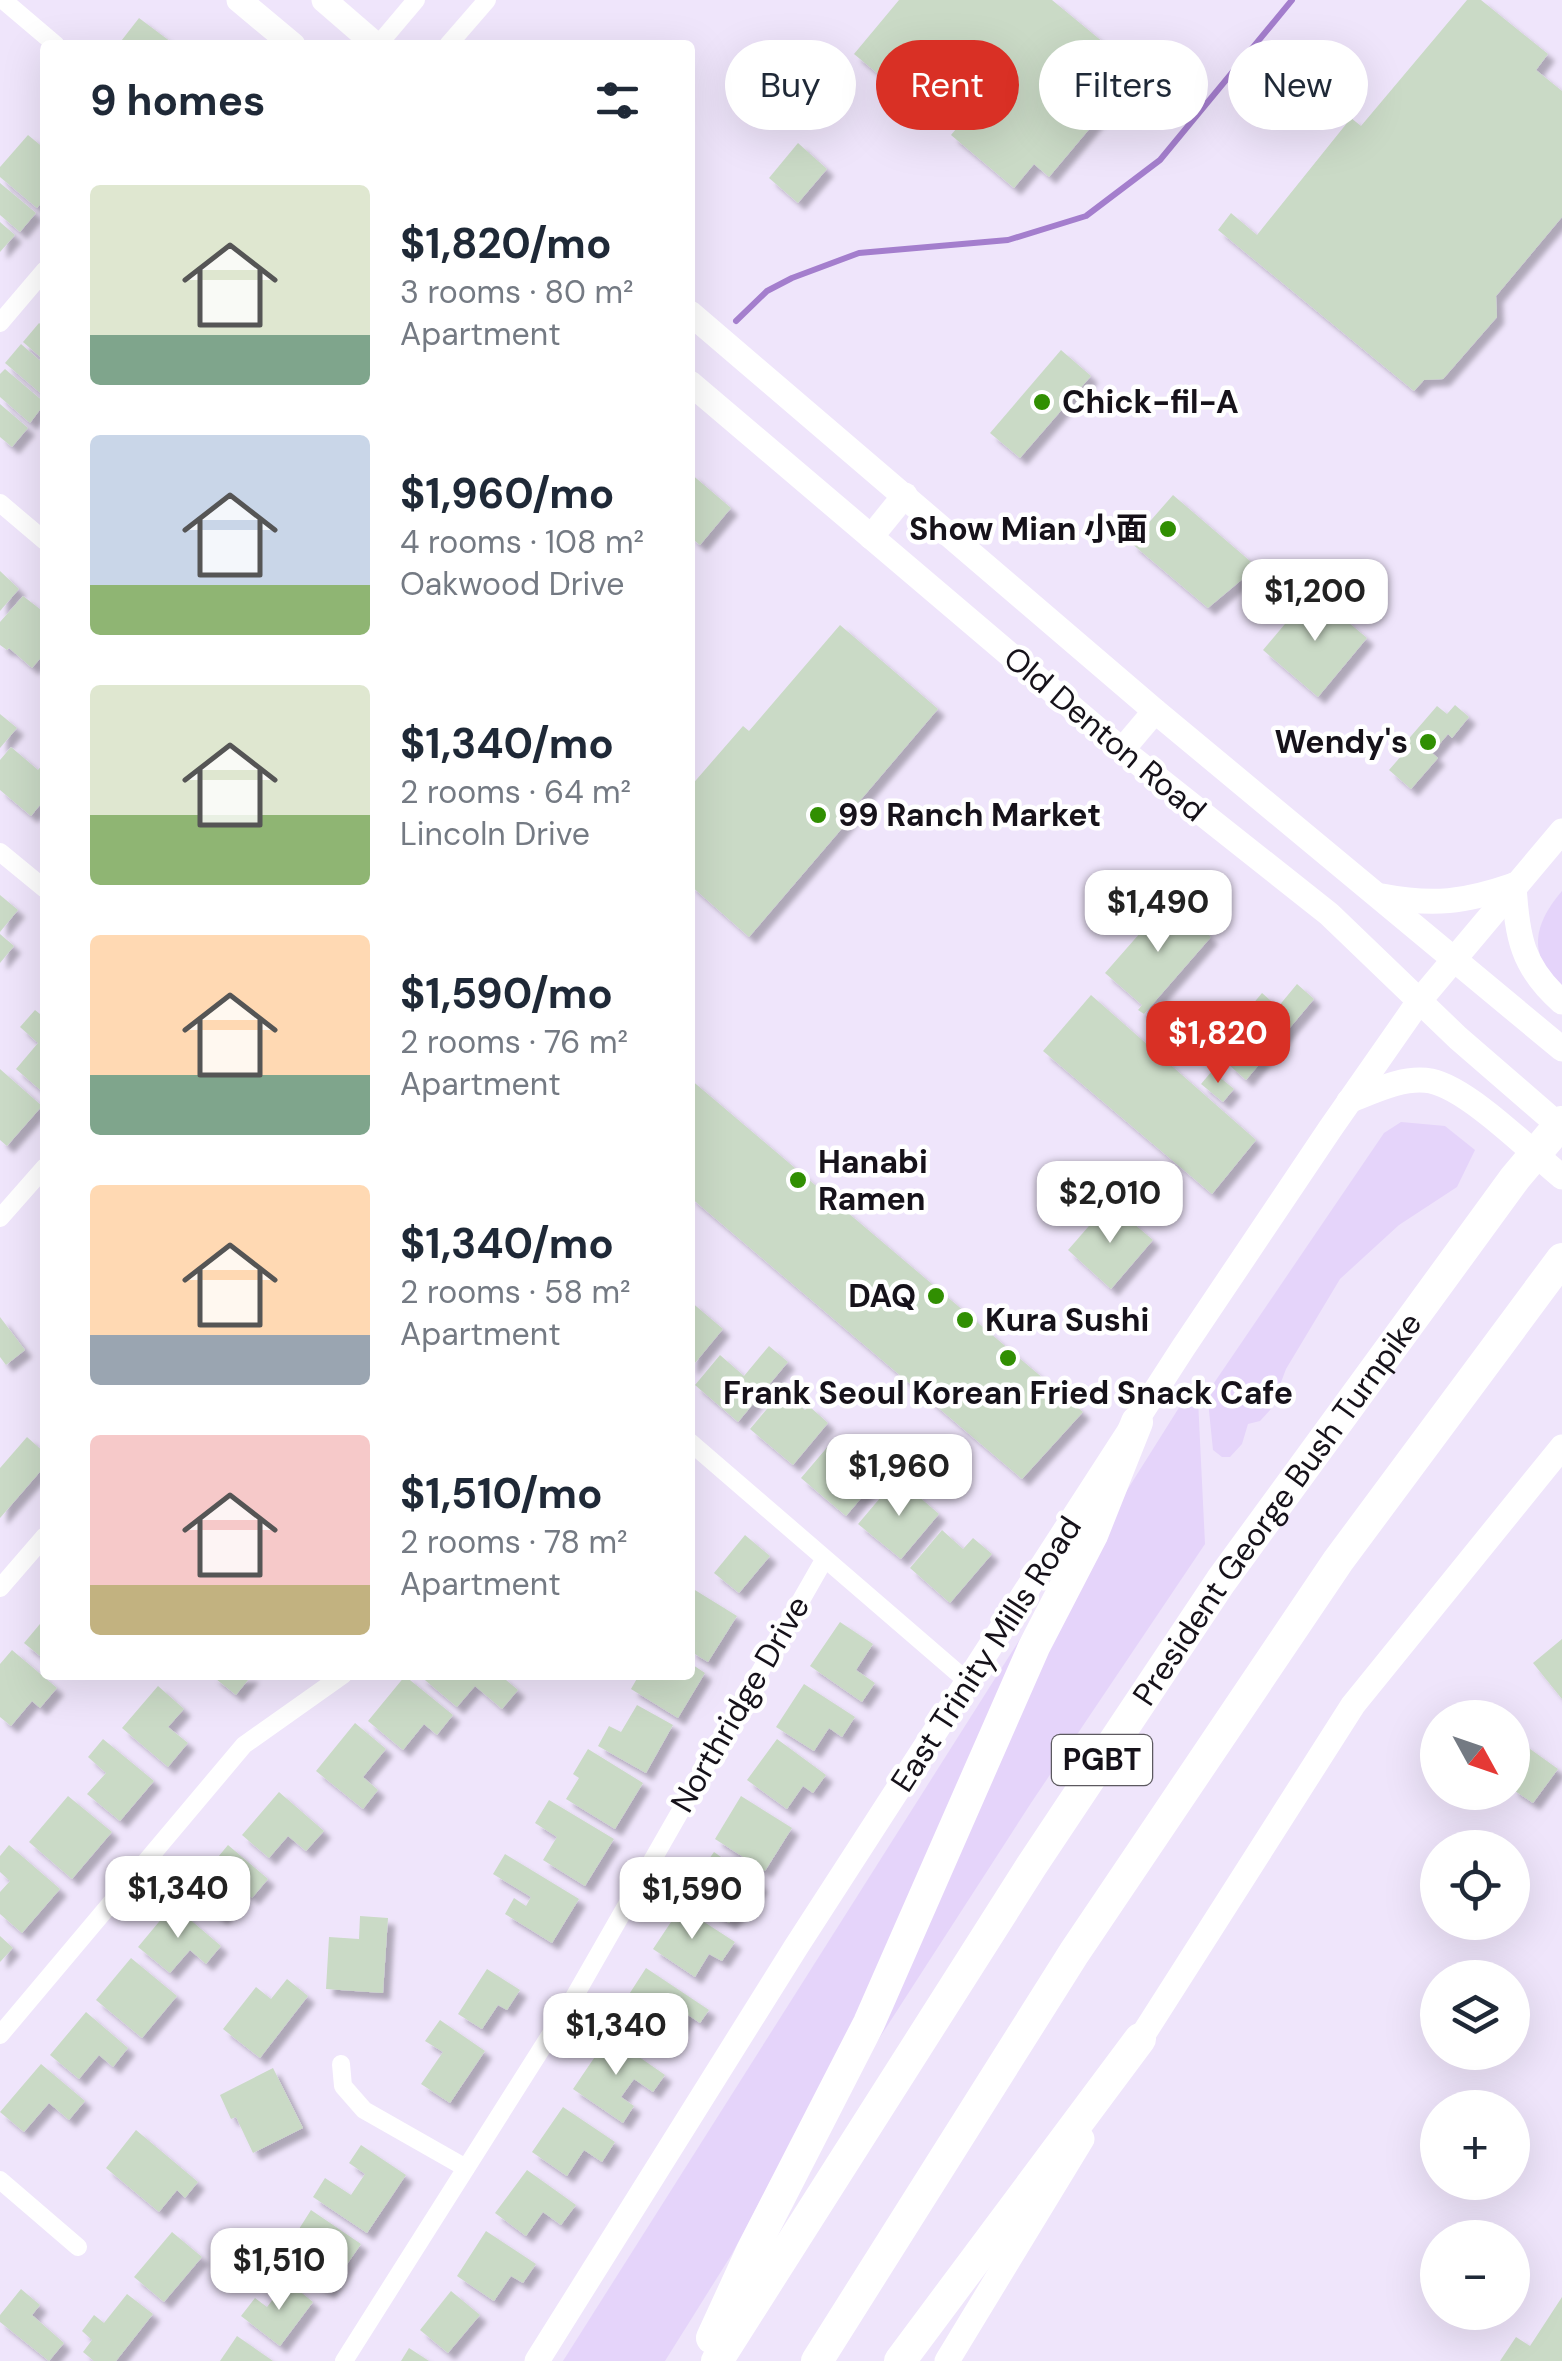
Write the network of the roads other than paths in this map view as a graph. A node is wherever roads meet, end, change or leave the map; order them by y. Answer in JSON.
{"nodes":[{"id":1,"x":4,"y":0,"type":"edge"},
{"id":2,"x":239,"y":0,"type":"edge"},
{"id":3,"x":324,"y":0,"type":"edge"},
{"id":4,"x":416,"y":0,"type":"edge"},
{"id":5,"x":487,"y":0,"type":"edge"},
{"id":6,"x":50,"y":40,"type":"edge"},
{"id":7,"x":287,"y":40,"type":"edge"},
{"id":8,"x":371,"y":40,"type":"edge"},
{"id":9,"x":381,"y":40,"type":"edge"},
{"id":10,"x":452,"y":40,"type":"edge"},
{"id":11,"x":40,"y":276,"type":"edge"},
{"id":12,"x":695,"y":316,"type":"edge"},
{"id":13,"x":0,"y":323,"type":"edge"},
{"id":14,"x":695,"y":387,"type":"edge"},
{"id":15,"x":905,"y":495,"type":"junction"},
{"id":16,"x":0,"y":504,"type":"edge"},
{"id":17,"x":40,"y":537,"type":"edge"},
{"id":18,"x":871,"y":537,"type":"junction"},
{"id":19,"x":1155,"y":711,"type":"junction"},
{"id":20,"x":1122,"y":750,"type":"junction"},
{"id":21,"x":1562,"y":831,"type":"edge"},
{"id":22,"x":0,"y":852,"type":"edge"},
{"id":23,"x":40,"y":885,"type":"edge"},
{"id":24,"x":1514,"y":885,"type":"junction"},
{"id":25,"x":1379,"y":895,"type":"junction"},
{"id":26,"x":1454,"y":960,"type":"junction"},
{"id":27,"x":1420,"y":1000,"type":"junction"},
{"id":28,"x":1562,"y":1002,"type":"edge"},
{"id":29,"x":1562,"y":1049,"type":"edge"},
{"id":30,"x":1350,"y":1101,"type":"junction"},
{"id":31,"x":1562,"y":1125,"type":"edge"},
{"id":32,"x":40,"y":1173,"type":"edge"},
{"id":33,"x":1562,"y":1177,"type":"edge"},
{"id":34,"x":0,"y":1218,"type":"edge"},
{"id":35,"x":1562,"y":1259,"type":"edge"},
{"id":36,"x":1137,"y":1422,"type":"junction"},
{"id":37,"x":695,"y":1446,"type":"edge"},
{"id":38,"x":1562,"y":1448,"type":"edge"},
{"id":39,"x":40,"y":1542,"type":"edge"},
{"id":40,"x":824,"y":1560,"type":"junction"},
{"id":41,"x":0,"y":1588,"type":"edge"},
{"id":42,"x":336,"y":1680,"type":"edge"},
{"id":43,"x":968,"y":1681,"type":"junction"},
{"id":44,"x":0,"y":2035,"type":"edge"},
{"id":45,"x":1140,"y":2039,"type":"junction"},
{"id":46,"x":342,"y":2064,"type":"dead end"},
{"id":47,"x":466,"y":2168,"type":"junction"},
{"id":48,"x":0,"y":2180,"type":"edge"},
{"id":49,"x":78,"y":2246,"type":"dead end"},
{"id":50,"x":344,"y":2361,"type":"edge"},
{"id":51,"x":537,"y":2361,"type":"edge"},
{"id":52,"x":701,"y":2361,"type":"edge"},
{"id":53,"x":717,"y":2361,"type":"edge"},
{"id":54,"x":816,"y":2361,"type":"edge"},
{"id":55,"x":900,"y":2361,"type":"edge"},
{"id":56,"x":947,"y":2361,"type":"edge"}],
"edges":[{"from":1,"to":6,"type":"street"},
{"from":2,"to":7,"type":"main road"},
{"from":3,"to":8,"type":"main road"},
{"from":4,"to":9,"type":"street"},
{"from":5,"to":10,"type":"street"},
{"from":11,"to":13,"type":"street"},
{"from":12,"to":15,"type":"main road","name":"Old Denton Road"},
{"from":14,"to":18,"type":"main road","name":"Old Denton Road"},
{"from":15,"to":18,"type":"main road"},
{"from":15,"to":19,"type":"main road","name":"Old Denton Road"},
{"from":16,"to":17,"type":"street"},
{"from":18,"to":20,"type":"main road","name":"Old Denton Road"},
{"from":19,"to":20,"type":"main road"},
{"from":19,"to":25,"type":"main road","name":"Old Denton Road"},
{"from":20,"to":27,"type":"main road","name":"Old Denton Road"},
{"from":21,"to":24,"type":"main road","name":"East Trinity Mills Road"},
{"from":22,"to":23,"type":"street"},
{"from":24,"to":25,"type":"main road"},
{"from":24,"to":26,"type":"main road","name":"East Trinity Mills Road"},
{"from":24,"to":28,"type":"main road"},
{"from":25,"to":26,"type":"main road","name":"Old Denton Road"},
{"from":26,"to":27,"type":"main road","name":"East Trinity Mills Road"},
{"from":26,"to":29,"type":"main road","name":"Old Denton Road"},
{"from":27,"to":30,"type":"main road","name":"East Trinity Mills Road"},
{"from":27,"to":31,"type":"main road","name":"Old Denton Road"},
{"from":30,"to":33,"type":"main road"},
{"from":30,"to":36,"type":"main road","name":"East Trinity Mills Road"},
{"from":31,"to":53,"type":"highway","name":"President George Bush Turnpike","number":"PGBT"},
{"from":32,"to":34,"type":"street"},
{"from":35,"to":54,"type":"highway","number":"PGBT"},
{"from":36,"to":43,"type":"main road","name":"East Trinity Mills Road"},
{"from":36,"to":52,"type":"highway"},
{"from":37,"to":40,"type":"street"},
{"from":38,"to":45,"type":"main road"},
{"from":39,"to":41,"type":"street"},
{"from":40,"to":43,"type":"street"},
{"from":40,"to":47,"type":"street","name":"Northridge Drive"},
{"from":42,"to":44,"type":"street"},
{"from":43,"to":51,"type":"main road","name":"East Trinity Mills Road"},
{"from":45,"to":55,"type":"highway"},
{"from":45,"to":56,"type":"main road"},
{"from":46,"to":47,"type":"street"},
{"from":47,"to":50,"type":"street","name":"Northridge Drive"},
{"from":48,"to":49,"type":"street"}]}
